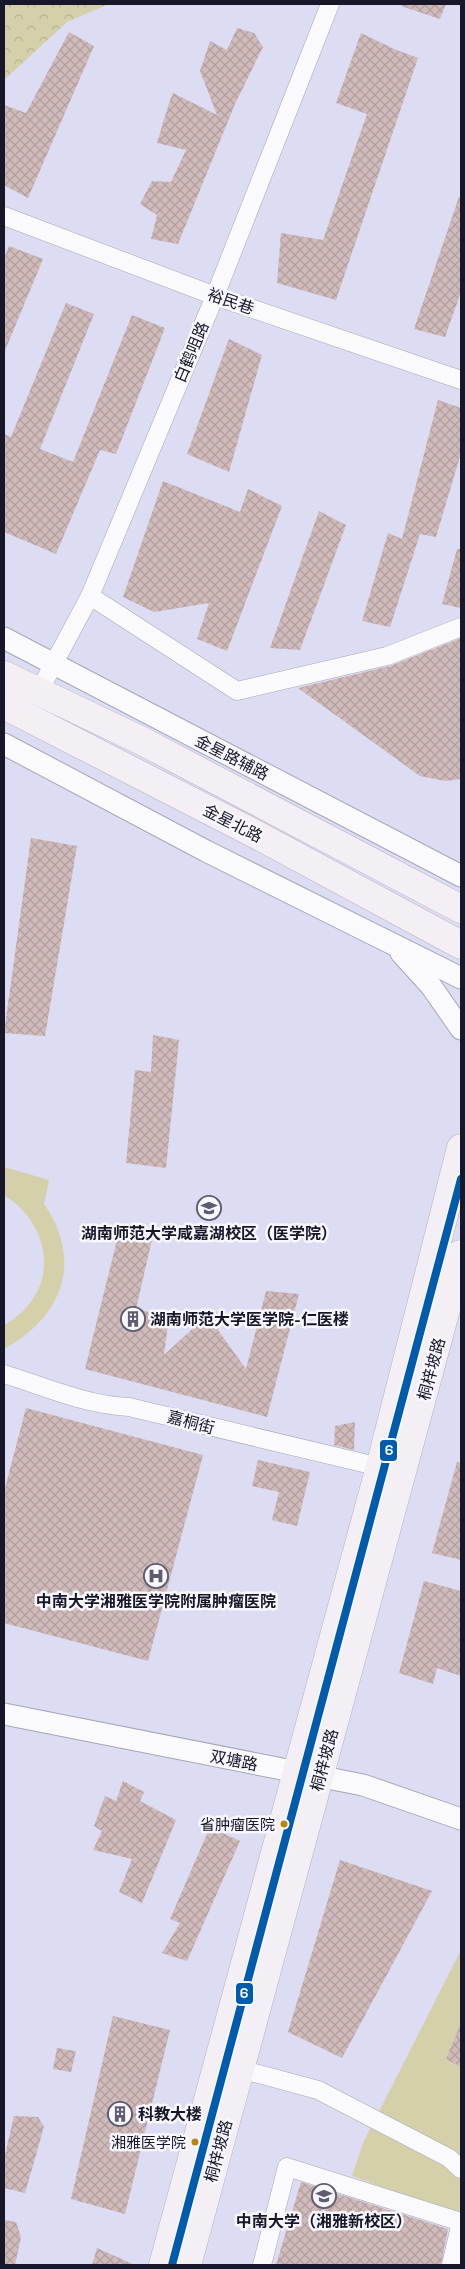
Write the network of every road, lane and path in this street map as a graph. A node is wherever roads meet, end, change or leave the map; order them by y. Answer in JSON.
{"nodes":[{"id":1,"x":330,"y":4,"type":"edge"},
{"id":2,"x":4,"y":216,"type":"edge"},
{"id":3,"x":215,"y":296,"type":"junction"},
{"id":4,"x":461,"y":380,"type":"edge"},
{"id":5,"x":90,"y":596,"type":"junction"},
{"id":6,"x":461,"y":627,"type":"edge"},
{"id":7,"x":4,"y":638,"type":"edge"},
{"id":8,"x":54,"y":665,"type":"junction"},
{"id":9,"x":4,"y":675,"type":"edge"},
{"id":10,"x":38,"y":693,"type":"junction"},
{"id":11,"x":4,"y":704,"type":"edge"},
{"id":12,"x":4,"y":744,"type":"edge"},
{"id":13,"x":457,"y":873,"type":"edge"},
{"id":14,"x":461,"y":909,"type":"edge"},
{"id":15,"x":392,"y":944,"type":"junction"},
{"id":16,"x":461,"y":945,"type":"edge"},
{"id":17,"x":461,"y":978,"type":"edge"},
{"id":18,"x":461,"y":1029,"type":"edge"},
{"id":19,"x":461,"y":1148,"type":"edge"},
{"id":20,"x":461,"y":1254,"type":"edge"},
{"id":21,"x":4,"y":1374,"type":"edge"},
{"id":22,"x":380,"y":1467,"type":"junction"},
{"id":23,"x":4,"y":1714,"type":"edge"},
{"id":24,"x":308,"y":1775,"type":"junction"},
{"id":25,"x":461,"y":1819,"type":"edge"},
{"id":26,"x":240,"y":2069,"type":"junction"},
{"id":27,"x":461,"y":2169,"type":"edge"},
{"id":28,"x":184,"y":2265,"type":"edge"},
{"id":29,"x":262,"y":2265,"type":"edge"},
{"id":30,"x":451,"y":2265,"type":"edge"}],
"edges":[{"from":1,"to":3,"type":"street","name":"白鹤咀路"},
{"from":2,"to":3,"type":"street","name":"裕民巷"},
{"from":3,"to":4,"type":"street","name":"裕民巷"},
{"from":3,"to":5,"type":"street","name":"白鹤咀路"},
{"from":5,"to":6,"type":"street"},
{"from":5,"to":8,"type":"street","name":"白鹤咀路"},
{"from":7,"to":8,"type":"street","name":"金星路辅路"},
{"from":8,"to":10,"type":"street","name":"白鹤咀路"},
{"from":8,"to":13,"type":"street","name":"金星路辅路"},
{"from":9,"to":10,"type":"main road","name":"金星北路"},
{"from":10,"to":14,"type":"main road","name":"金星北路"},
{"from":11,"to":16,"type":"main road","name":"金星北路"},
{"from":12,"to":15,"type":"street"},
{"from":15,"to":17,"type":"street"},
{"from":15,"to":18,"type":"street"},
{"from":19,"to":22,"type":"main road","name":"桐梓坡路"},
{"from":20,"to":24,"type":"main road","name":"桐梓坡路"},
{"from":21,"to":22,"type":"street","name":"嘉桐街"},
{"from":22,"to":24,"type":"main road","name":"桐梓坡路"},
{"from":23,"to":24,"type":"street","name":"双塘路"},
{"from":24,"to":25,"type":"street","name":"双塘路"},
{"from":24,"to":26,"type":"main road","name":"桐梓坡路"},
{"from":24,"to":28,"type":"main road","name":"桐梓坡路"},
{"from":26,"to":27,"type":"street"},
{"from":26,"to":28,"type":"main road","name":"桐梓坡路"},
{"from":29,"to":30,"type":"street"}]}
